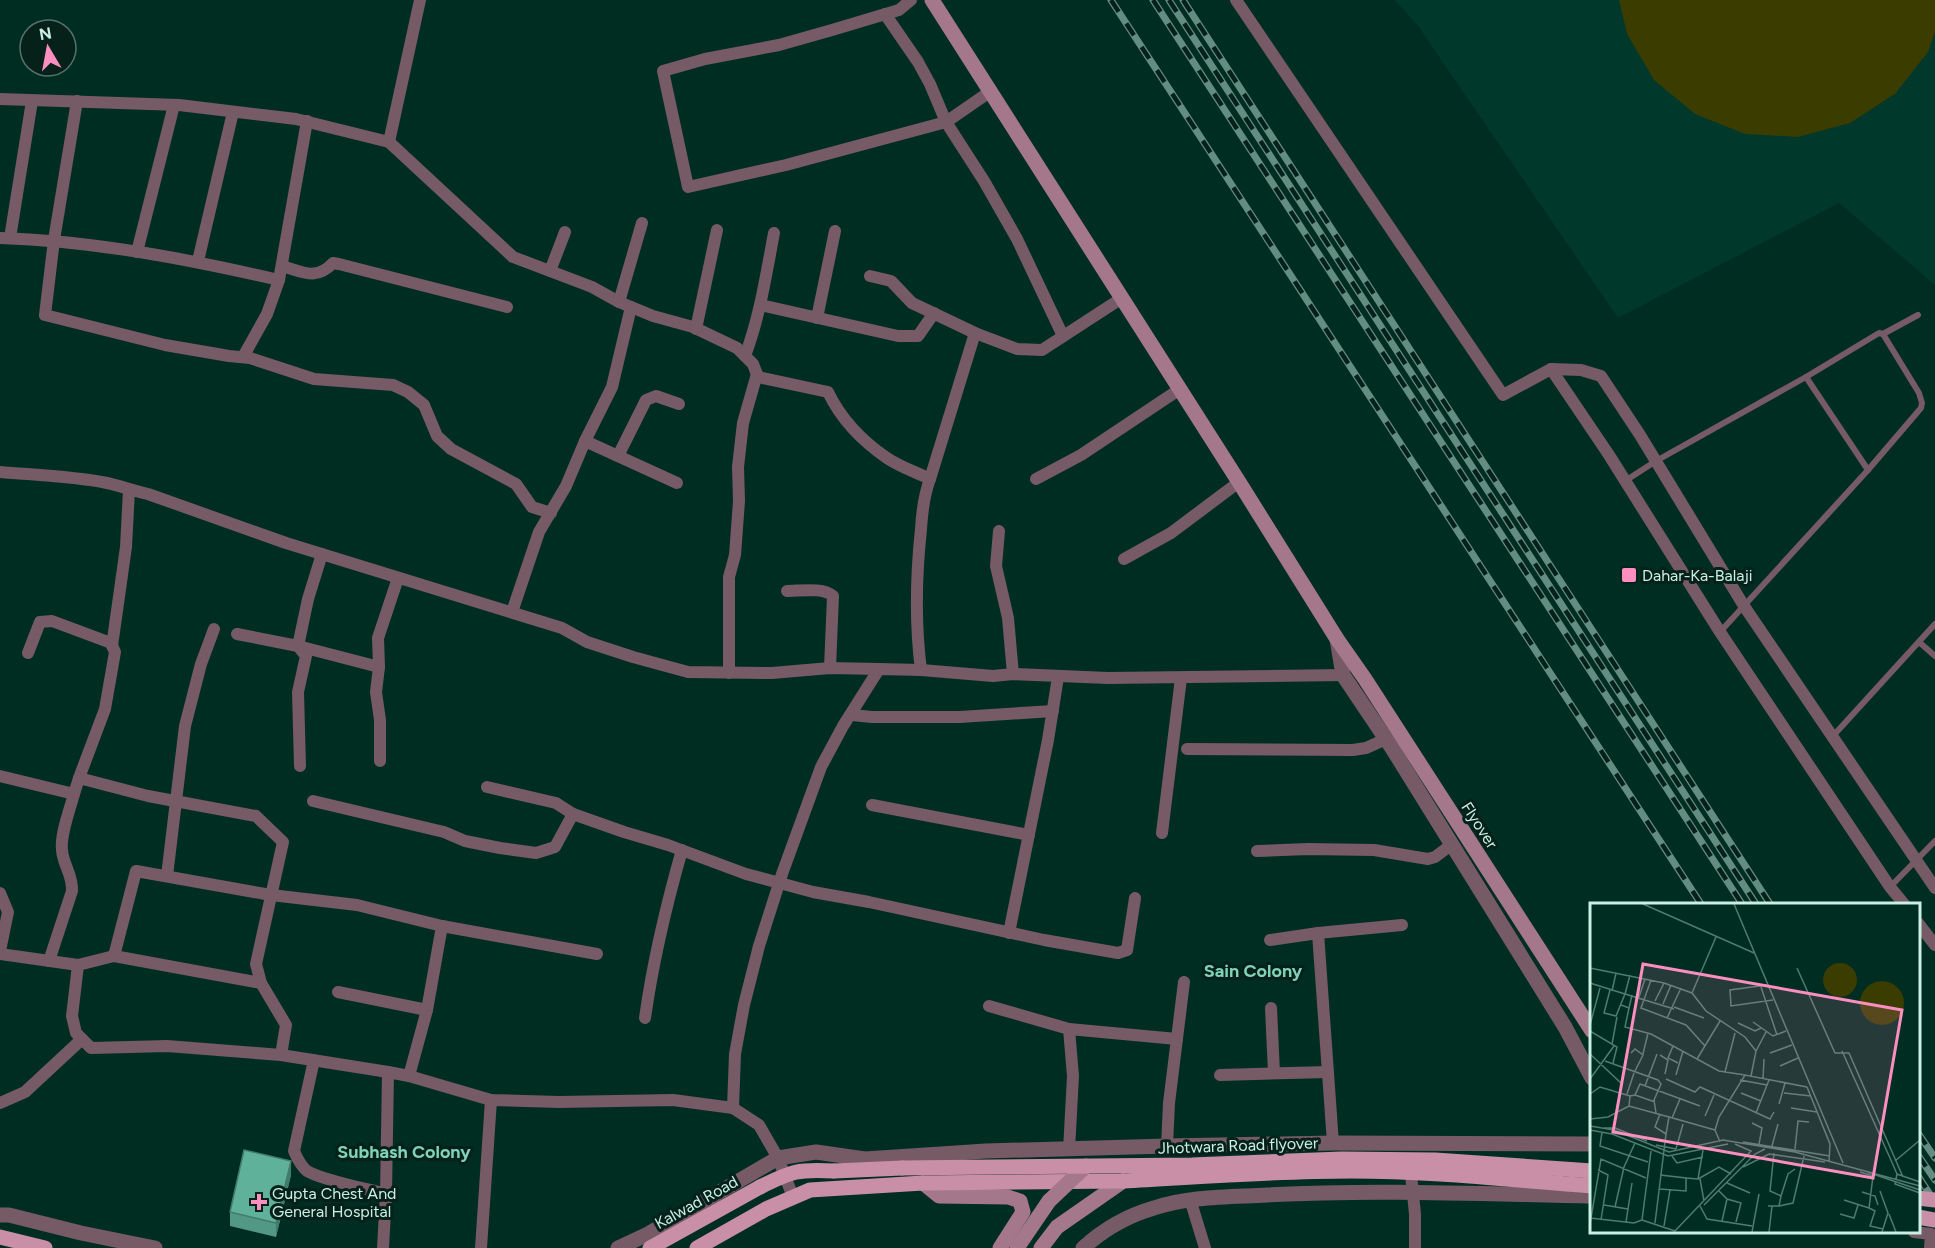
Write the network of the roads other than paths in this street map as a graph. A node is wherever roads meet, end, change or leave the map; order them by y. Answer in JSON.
{"nodes":[{"id":1,"x":420,"y":0,"type":"edge"},
{"id":2,"x":911,"y":0,"type":"edge"},
{"id":3,"x":932,"y":0,"type":"edge"},
{"id":4,"x":1236,"y":0,"type":"edge"},
{"id":5,"x":885,"y":14,"type":"junction"},
{"id":6,"x":990,"y":91,"type":"junction"},
{"id":7,"x":0,"y":99,"type":"edge"},
{"id":8,"x":32,"y":101,"type":"junction"},
{"id":9,"x":77,"y":101,"type":"junction"},
{"id":10,"x":174,"y":105,"type":"junction"},
{"id":11,"x":232,"y":112,"type":"junction"},
{"id":12,"x":307,"y":121,"type":"junction"},
{"id":13,"x":946,"y":122,"type":"junction"},
{"id":14,"x":388,"y":142,"type":"junction"},
{"id":15,"x":642,"y":223,"type":"dead end"},
{"id":16,"x":717,"y":230,"type":"dead end"},
{"id":17,"x":835,"y":231,"type":"dead end"},
{"id":18,"x":565,"y":232,"type":"dead end"},
{"id":19,"x":774,"y":233,"type":"dead end"},
{"id":20,"x":5,"y":238,"type":"edge"},
{"id":21,"x":54,"y":240,"type":"junction"},
{"id":22,"x":137,"y":252,"type":"junction"},
{"id":23,"x":198,"y":261,"type":"junction"},
{"id":24,"x":282,"y":266,"type":"junction"},
{"id":25,"x":550,"y":271,"type":"junction"},
{"id":26,"x":870,"y":276,"type":"dead end"},
{"id":27,"x":279,"y":280,"type":"junction"},
{"id":28,"x":1122,"y":297,"type":"junction"},
{"id":29,"x":625,"y":305,"type":"junction"},
{"id":30,"x":761,"y":305,"type":"junction"},
{"id":31,"x":507,"y":307,"type":"dead end"},
{"id":32,"x":934,"y":313,"type":"junction"},
{"id":33,"x":1918,"y":315,"type":"dead end"},
{"id":34,"x":817,"y":318,"type":"junction"},
{"id":35,"x":696,"y":329,"type":"junction"},
{"id":36,"x":975,"y":333,"type":"junction"},
{"id":37,"x":1883,"y":334,"type":"junction"},
{"id":38,"x":1063,"y":336,"type":"junction"},
{"id":39,"x":745,"y":356,"type":"junction"},
{"id":40,"x":243,"y":357,"type":"junction"},
{"id":41,"x":1551,"y":369,"type":"junction"},
{"id":42,"x":757,"y":374,"type":"junction"},
{"id":43,"x":1806,"y":377,"type":"junction"},
{"id":44,"x":1180,"y":389,"type":"junction"},
{"id":45,"x":679,"y":404,"type":"dead end"},
{"id":46,"x":585,"y":441,"type":"junction"},
{"id":47,"x":618,"y":456,"type":"junction"},
{"id":48,"x":1656,"y":461,"type":"junction"},
{"id":49,"x":1868,"y":470,"type":"junction"},
{"id":50,"x":0,"y":472,"type":"edge"},
{"id":51,"x":930,"y":479,"type":"junction"},
{"id":52,"x":1036,"y":479,"type":"dead end"},
{"id":53,"x":1239,"y":482,"type":"junction"},
{"id":54,"x":1625,"y":482,"type":"junction"},
{"id":55,"x":677,"y":483,"type":"dead end"},
{"id":56,"x":129,"y":490,"type":"junction"},
{"id":57,"x":551,"y":513,"type":"junction"},
{"id":58,"x":999,"y":531,"type":"dead end"},
{"id":59,"x":322,"y":554,"type":"junction"},
{"id":60,"x":1124,"y":559,"type":"dead end"},
{"id":61,"x":398,"y":578,"type":"junction"},
{"id":62,"x":787,"y":591,"type":"dead end"},
{"id":63,"x":1744,"y":606,"type":"junction"},
{"id":64,"x":512,"y":612,"type":"junction"},
{"id":65,"x":1935,"y":624,"type":"edge"},
{"id":66,"x":214,"y":629,"type":"dead end"},
{"id":67,"x":1720,"y":632,"type":"junction"},
{"id":68,"x":237,"y":634,"type":"dead end"},
{"id":69,"x":1337,"y":639,"type":"junction"},
{"id":70,"x":1919,"y":642,"type":"junction"},
{"id":71,"x":112,"y":646,"type":"junction"},
{"id":72,"x":298,"y":646,"type":"junction"},
{"id":73,"x":28,"y":653,"type":"dead end"},
{"id":74,"x":1935,"y":656,"type":"edge"},
{"id":75,"x":379,"y":667,"type":"junction"},
{"id":76,"x":830,"y":668,"type":"junction"},
{"id":77,"x":879,"y":669,"type":"junction"},
{"id":78,"x":921,"y":670,"type":"junction"},
{"id":79,"x":729,"y":673,"type":"junction"},
{"id":80,"x":1013,"y":674,"type":"junction"},
{"id":81,"x":1343,"y":675,"type":"junction"},
{"id":82,"x":1058,"y":677,"type":"junction"},
{"id":83,"x":1181,"y":678,"type":"junction"},
{"id":84,"x":1053,"y":711,"type":"junction"},
{"id":85,"x":852,"y":715,"type":"junction"},
{"id":86,"x":1833,"y":736,"type":"junction"},
{"id":87,"x":1386,"y":738,"type":"junction"},
{"id":88,"x":1187,"y":749,"type":"dead end"},
{"id":89,"x":380,"y":761,"type":"dead end"},
{"id":90,"x":300,"y":766,"type":"dead end"},
{"id":91,"x":0,"y":776,"type":"edge"},
{"id":92,"x":79,"y":778,"type":"junction"},
{"id":93,"x":487,"y":787,"type":"dead end"},
{"id":94,"x":74,"y":794,"type":"junction"},
{"id":95,"x":176,"y":801,"type":"junction"},
{"id":96,"x":313,"y":801,"type":"dead end"},
{"id":97,"x":872,"y":805,"type":"dead end"},
{"id":98,"x":573,"y":813,"type":"junction"},
{"id":99,"x":1161,"y":834,"type":"dead end"},
{"id":100,"x":1029,"y":835,"type":"junction"},
{"id":101,"x":1935,"y":841,"type":"edge"},
{"id":102,"x":1451,"y":845,"type":"junction"},
{"id":103,"x":682,"y":850,"type":"junction"},
{"id":104,"x":1257,"y":851,"type":"dead end"},
{"id":105,"x":1916,"y":861,"type":"junction"},
{"id":106,"x":167,"y":876,"type":"junction"},
{"id":107,"x":779,"y":883,"type":"junction"},
{"id":108,"x":1890,"y":887,"type":"junction"},
{"id":109,"x":1935,"y":888,"type":"edge"},
{"id":110,"x":0,"y":893,"type":"edge"},
{"id":111,"x":271,"y":895,"type":"junction"},
{"id":112,"x":1135,"y":898,"type":"dead end"},
{"id":113,"x":1903,"y":903,"type":"edge"},
{"id":114,"x":1402,"y":925,"type":"dead end"},
{"id":115,"x":442,"y":926,"type":"junction"},
{"id":116,"x":1920,"y":926,"type":"edge"},
{"id":117,"x":1010,"y":933,"type":"junction"},
{"id":118,"x":1318,"y":933,"type":"junction"},
{"id":119,"x":1270,"y":940,"type":"dead end"},
{"id":120,"x":1935,"y":945,"type":"edge"},
{"id":121,"x":0,"y":953,"type":"edge"},
{"id":122,"x":597,"y":954,"type":"dead end"},
{"id":123,"x":114,"y":956,"type":"junction"},
{"id":124,"x":49,"y":961,"type":"junction"},
{"id":125,"x":78,"y":964,"type":"junction"},
{"id":126,"x":1184,"y":982,"type":"dead end"},
{"id":127,"x":261,"y":983,"type":"junction"},
{"id":128,"x":338,"y":992,"type":"dead end"},
{"id":129,"x":990,"y":1006,"type":"dead end"},
{"id":130,"x":1271,"y":1008,"type":"dead end"},
{"id":131,"x":427,"y":1010,"type":"junction"},
{"id":132,"x":645,"y":1018,"type":"dead end"},
{"id":133,"x":1590,"y":1028,"type":"edge"},
{"id":134,"x":1069,"y":1029,"type":"junction"},
{"id":135,"x":82,"y":1039,"type":"junction"},
{"id":136,"x":1177,"y":1039,"type":"junction"},
{"id":137,"x":281,"y":1055,"type":"junction"},
{"id":138,"x":314,"y":1060,"type":"junction"},
{"id":139,"x":388,"y":1072,"type":"junction"},
{"id":140,"x":1328,"y":1072,"type":"junction"},
{"id":141,"x":1274,"y":1073,"type":"junction"},
{"id":142,"x":1590,"y":1074,"type":"edge"},
{"id":143,"x":1220,"y":1075,"type":"dead end"},
{"id":144,"x":409,"y":1076,"type":"junction"},
{"id":145,"x":491,"y":1100,"type":"junction"},
{"id":146,"x":0,"y":1103,"type":"edge"},
{"id":147,"x":733,"y":1108,"type":"junction"},
{"id":148,"x":1333,"y":1143,"type":"junction"},
{"id":149,"x":1409,"y":1143,"type":"junction"},
{"id":150,"x":1590,"y":1144,"type":"edge"},
{"id":151,"x":1167,"y":1146,"type":"junction"},
{"id":152,"x":1070,"y":1150,"type":"junction"},
{"id":153,"x":778,"y":1158,"type":"junction"},
{"id":154,"x":1086,"y":1166,"type":"junction"},
{"id":155,"x":834,"y":1170,"type":"joint"},
{"id":156,"x":1590,"y":1172,"type":"edge"},
{"id":157,"x":1123,"y":1181,"type":"junction"},
{"id":158,"x":923,"y":1183,"type":"junction"},
{"id":159,"x":1590,"y":1186,"type":"edge"},
{"id":160,"x":1412,"y":1192,"type":"junction"},
{"id":161,"x":386,"y":1194,"type":"junction"},
{"id":162,"x":1590,"y":1196,"type":"edge"},
{"id":163,"x":793,"y":1197,"type":"junction"},
{"id":164,"x":1920,"y":1198,"type":"edge"},
{"id":165,"x":1190,"y":1199,"type":"junction"},
{"id":166,"x":1935,"y":1200,"type":"edge"},
{"id":167,"x":0,"y":1215,"type":"edge"},
{"id":168,"x":1920,"y":1217,"type":"edge"},
{"id":169,"x":1935,"y":1220,"type":"edge"},
{"id":170,"x":1920,"y":1233,"type":"edge"},
{"id":171,"x":0,"y":1237,"type":"edge"},
{"id":172,"x":45,"y":1248,"type":"edge"},
{"id":173,"x":155,"y":1248,"type":"edge"},
{"id":174,"x":383,"y":1248,"type":"edge"},
{"id":175,"x":481,"y":1248,"type":"edge"},
{"id":176,"x":618,"y":1248,"type":"edge"},
{"id":177,"x":650,"y":1248,"type":"edge"},
{"id":178,"x":697,"y":1248,"type":"edge"},
{"id":179,"x":1000,"y":1248,"type":"edge"},
{"id":180,"x":1017,"y":1248,"type":"edge"},
{"id":181,"x":1041,"y":1248,"type":"edge"},
{"id":182,"x":1083,"y":1248,"type":"edge"},
{"id":183,"x":1205,"y":1248,"type":"edge"},
{"id":184,"x":1415,"y":1248,"type":"edge"},
{"id":185,"x":1930,"y":1248,"type":"edge"}],
"edges":[{"from":1,"to":14,"type":"street"},
{"from":2,"to":5,"type":"street"},
{"from":3,"to":6,"type":"main road","name":"Flyover"},
{"from":4,"to":41,"type":"street"},
{"from":5,"to":13,"type":"street"},
{"from":5,"to":13,"type":"street"},
{"from":6,"to":13,"type":"street"},
{"from":6,"to":28,"type":"main road","name":"Flyover"},
{"from":7,"to":8,"type":"street"},
{"from":8,"to":9,"type":"street"},
{"from":8,"to":20,"type":"street"},
{"from":9,"to":10,"type":"street"},
{"from":9,"to":21,"type":"street"},
{"from":10,"to":11,"type":"street"},
{"from":10,"to":22,"type":"street"},
{"from":11,"to":12,"type":"street"},
{"from":11,"to":23,"type":"street"},
{"from":12,"to":14,"type":"street"},
{"from":12,"to":24,"type":"street"},
{"from":13,"to":38,"type":"street"},
{"from":14,"to":25,"type":"street"},
{"from":15,"to":29,"type":"street"},
{"from":16,"to":35,"type":"street"},
{"from":17,"to":34,"type":"street"},
{"from":18,"to":25,"type":"street"},
{"from":19,"to":30,"type":"street"},
{"from":20,"to":21,"type":"street"},
{"from":21,"to":22,"type":"street"},
{"from":21,"to":40,"type":"street"},
{"from":22,"to":23,"type":"street"},
{"from":23,"to":27,"type":"street"},
{"from":24,"to":27,"type":"street"},
{"from":24,"to":31,"type":"street"},
{"from":25,"to":29,"type":"street"},
{"from":26,"to":32,"type":"street"},
{"from":27,"to":40,"type":"street"},
{"from":28,"to":38,"type":"street"},
{"from":28,"to":44,"type":"main road","name":"Flyover"},
{"from":29,"to":35,"type":"street"},
{"from":29,"to":46,"type":"street"},
{"from":30,"to":34,"type":"street"},
{"from":30,"to":39,"type":"street"},
{"from":32,"to":34,"type":"street"},
{"from":32,"to":36,"type":"street"},
{"from":33,"to":37,"type":"lane"},
{"from":35,"to":39,"type":"street"},
{"from":36,"to":38,"type":"street"},
{"from":36,"to":51,"type":"street"},
{"from":37,"to":43,"type":"lane"},
{"from":37,"to":49,"type":"lane"},
{"from":39,"to":42,"type":"street"},
{"from":40,"to":57,"type":"street"},
{"from":41,"to":48,"type":"street"},
{"from":41,"to":54,"type":"street"},
{"from":42,"to":51,"type":"street"},
{"from":42,"to":79,"type":"street"},
{"from":43,"to":48,"type":"lane"},
{"from":43,"to":49,"type":"lane"},
{"from":44,"to":52,"type":"street"},
{"from":44,"to":53,"type":"main road","name":"Flyover"},
{"from":45,"to":47,"type":"street"},
{"from":46,"to":47,"type":"street"},
{"from":46,"to":57,"type":"street"},
{"from":47,"to":55,"type":"street"},
{"from":48,"to":54,"type":"lane"},
{"from":48,"to":63,"type":"street"},
{"from":49,"to":63,"type":"lane"},
{"from":50,"to":56,"type":"street"},
{"from":51,"to":78,"type":"street"},
{"from":53,"to":60,"type":"street"},
{"from":53,"to":69,"type":"main road","name":"Flyover"},
{"from":54,"to":67,"type":"street"},
{"from":56,"to":59,"type":"street"},
{"from":56,"to":71,"type":"street"},
{"from":57,"to":64,"type":"street"},
{"from":58,"to":80,"type":"street"},
{"from":59,"to":61,"type":"street"},
{"from":59,"to":72,"type":"street"},
{"from":61,"to":64,"type":"street"},
{"from":61,"to":75,"type":"street"},
{"from":62,"to":76,"type":"street"},
{"from":63,"to":67,"type":"lane"},
{"from":63,"to":86,"type":"street"},
{"from":64,"to":79,"type":"street"},
{"from":65,"to":70,"type":"lane"},
{"from":66,"to":95,"type":"street"},
{"from":67,"to":108,"type":"street"},
{"from":68,"to":72,"type":"street"},
{"from":69,"to":81,"type":"street"},
{"from":69,"to":133,"type":"main road","name":"Flyover"},
{"from":70,"to":74,"type":"lane"},
{"from":70,"to":86,"type":"lane"},
{"from":71,"to":73,"type":"street"},
{"from":71,"to":92,"type":"street"},
{"from":72,"to":75,"type":"street"},
{"from":72,"to":90,"type":"street"},
{"from":75,"to":89,"type":"street"},
{"from":76,"to":77,"type":"street"},
{"from":76,"to":79,"type":"street"},
{"from":77,"to":78,"type":"street"},
{"from":77,"to":85,"type":"street"},
{"from":78,"to":80,"type":"street"},
{"from":80,"to":82,"type":"street"},
{"from":81,"to":83,"type":"street"},
{"from":81,"to":87,"type":"street"},
{"from":82,"to":83,"type":"street"},
{"from":82,"to":84,"type":"street"},
{"from":83,"to":99,"type":"street"},
{"from":84,"to":85,"type":"street"},
{"from":84,"to":100,"type":"street"},
{"from":85,"to":107,"type":"street"},
{"from":86,"to":105,"type":"street"},
{"from":87,"to":88,"type":"street"},
{"from":87,"to":102,"type":"street"},
{"from":91,"to":94,"type":"street"},
{"from":92,"to":94,"type":"street"},
{"from":92,"to":95,"type":"street"},
{"from":93,"to":98,"type":"street"},
{"from":94,"to":124,"type":"street"},
{"from":95,"to":106,"type":"street"},
{"from":95,"to":111,"type":"street"},
{"from":96,"to":98,"type":"street"},
{"from":97,"to":100,"type":"street"},
{"from":98,"to":103,"type":"street"},
{"from":100,"to":117,"type":"street"},
{"from":101,"to":105,"type":"lane"},
{"from":102,"to":104,"type":"street"},
{"from":102,"to":142,"type":"street"},
{"from":103,"to":107,"type":"street"},
{"from":103,"to":132,"type":"street"},
{"from":105,"to":108,"type":"lane"},
{"from":105,"to":109,"type":"street"},
{"from":106,"to":111,"type":"street"},
{"from":106,"to":123,"type":"street"},
{"from":107,"to":117,"type":"street"},
{"from":107,"to":147,"type":"street"},
{"from":108,"to":113,"type":"street"},
{"from":110,"to":121,"type":"street"},
{"from":111,"to":115,"type":"street"},
{"from":111,"to":127,"type":"street"},
{"from":112,"to":117,"type":"street"},
{"from":114,"to":118,"type":"street"},
{"from":115,"to":122,"type":"street"},
{"from":115,"to":131,"type":"street"},
{"from":116,"to":120,"type":"street"},
{"from":118,"to":119,"type":"street"},
{"from":118,"to":140,"type":"street"},
{"from":121,"to":124,"type":"street"},
{"from":123,"to":125,"type":"street"},
{"from":123,"to":127,"type":"street"},
{"from":124,"to":125,"type":"street"},
{"from":125,"to":135,"type":"street"},
{"from":126,"to":136,"type":"street"},
{"from":127,"to":137,"type":"street"},
{"from":128,"to":131,"type":"street"},
{"from":129,"to":134,"type":"street"},
{"from":130,"to":141,"type":"street"},
{"from":131,"to":144,"type":"street"},
{"from":134,"to":136,"type":"street"},
{"from":134,"to":152,"type":"street"},
{"from":135,"to":137,"type":"street"},
{"from":135,"to":146,"type":"street"},
{"from":136,"to":151,"type":"street"},
{"from":137,"to":138,"type":"street"},
{"from":138,"to":139,"type":"street"},
{"from":138,"to":161,"type":"street"},
{"from":139,"to":144,"type":"street"},
{"from":139,"to":161,"type":"street"},
{"from":140,"to":141,"type":"street"},
{"from":140,"to":148,"type":"street"},
{"from":141,"to":143,"type":"street"},
{"from":144,"to":145,"type":"street"},
{"from":145,"to":147,"type":"street"},
{"from":145,"to":175,"type":"street"},
{"from":147,"to":153,"type":"street"},
{"from":148,"to":149,"type":"street"},
{"from":148,"to":151,"type":"street"},
{"from":149,"to":150,"type":"street"},
{"from":149,"to":160,"type":"street"},
{"from":151,"to":152,"type":"street"},
{"from":152,"to":153,"type":"street"},
{"from":153,"to":163,"type":"street"},
{"from":153,"to":176,"type":"street"},
{"from":154,"to":155,"type":"main road","name":"Jhotwara Road flyover","bridge":true},
{"from":154,"to":156,"type":"main road","name":"Jhotwara Road flyover","bridge":true},
{"from":154,"to":180,"type":"main road","bridge":true},
{"from":155,"to":177,"type":"main road","name":"Kalwad Road","bridge":true},
{"from":157,"to":158,"type":"main road","name":"Jhotwara Road flyover","bridge":true},
{"from":157,"to":159,"type":"main road","name":"Jhotwara Road flyover","bridge":true},
{"from":157,"to":181,"type":"main road"},
{"from":158,"to":163,"type":"main road","name":"Jhotwara Road flyover"},
{"from":158,"to":179,"type":"main road"},
{"from":160,"to":162,"type":"street"},
{"from":160,"to":165,"type":"street"},
{"from":160,"to":184,"type":"street"},
{"from":161,"to":174,"type":"street"},
{"from":163,"to":178,"type":"main road","name":"Jhotwara Road flyover"},
{"from":164,"to":166,"type":"main road","bridge":true},
{"from":165,"to":182,"type":"street"},
{"from":165,"to":183,"type":"street"},
{"from":167,"to":173,"type":"street"},
{"from":168,"to":169,"type":"main road"},
{"from":170,"to":185,"type":"street"},
{"from":171,"to":172,"type":"main road"}]}
